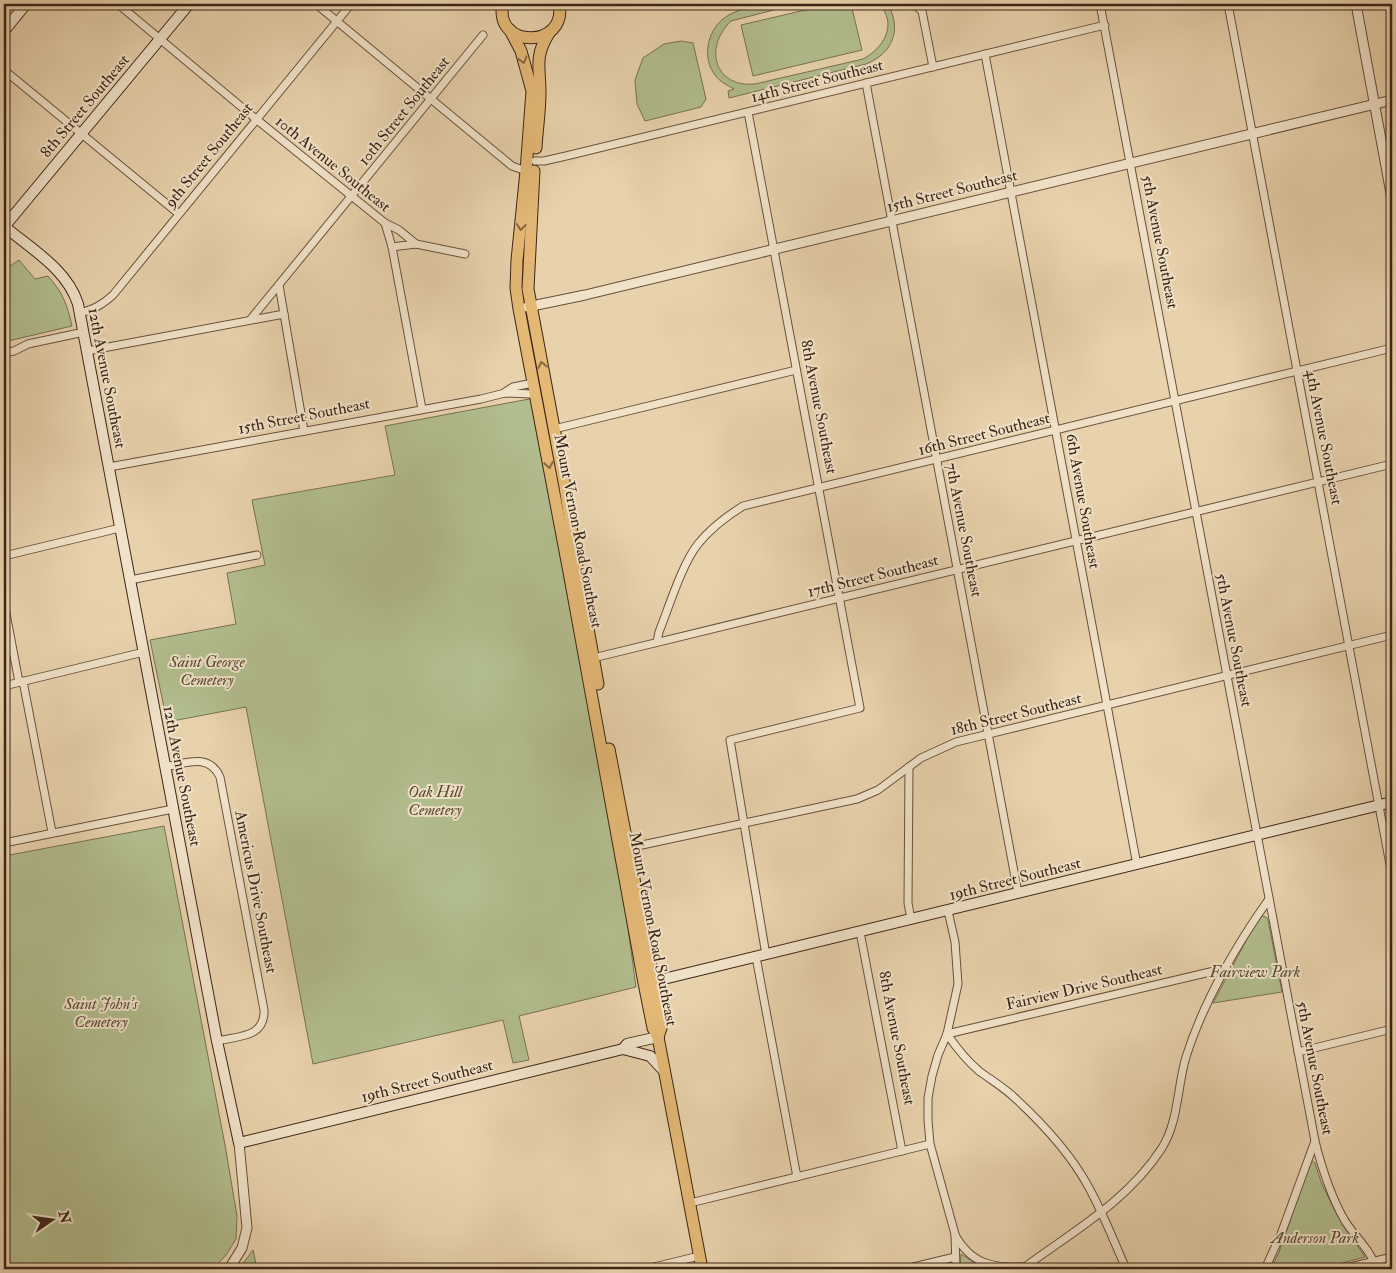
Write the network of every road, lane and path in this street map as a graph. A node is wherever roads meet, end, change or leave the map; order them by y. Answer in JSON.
{"nodes":[{"id":1,"x":26,"y":4,"type":"edge"},
{"id":2,"x":118,"y":4,"type":"edge"},
{"id":3,"x":189,"y":4,"type":"edge"},
{"id":4,"x":316,"y":4,"type":"edge"},
{"id":5,"x":351,"y":4,"type":"edge"},
{"id":6,"x":559,"y":4,"type":"edge"},
{"id":7,"x":914,"y":4,"type":"edge"},
{"id":8,"x":1100,"y":4,"type":"edge"},
{"id":9,"x":1228,"y":4,"type":"edge"},
{"id":10,"x":1356,"y":4,"type":"edge"},
{"id":11,"x":502,"y":5,"type":"edge"},
{"id":12,"x":337,"y":21,"type":"junction"},
{"id":13,"x":1104,"y":25,"type":"junction"},
{"id":14,"x":510,"y":30,"type":"junction"},
{"id":15,"x":4,"y":31,"type":"edge"},
{"id":16,"x":549,"y":33,"type":"junction"},
{"id":17,"x":483,"y":36,"type":"dead end"},
{"id":18,"x":160,"y":39,"type":"junction"},
{"id":19,"x":985,"y":54,"type":"junction"},
{"id":20,"x":933,"y":67,"type":"junction"},
{"id":21,"x":4,"y":70,"type":"edge"},
{"id":22,"x":866,"y":83,"type":"junction"},
{"id":23,"x":432,"y":99,"type":"junction"},
{"id":24,"x":1392,"y":100,"type":"edge"},
{"id":25,"x":1375,"y":104,"type":"junction"},
{"id":26,"x":748,"y":112,"type":"junction"},
{"id":27,"x":256,"y":119,"type":"junction"},
{"id":28,"x":1253,"y":133,"type":"junction"},
{"id":29,"x":82,"y":134,"type":"junction"},
{"id":30,"x":535,"y":160,"type":"junction"},
{"id":31,"x":1131,"y":163,"type":"junction"},
{"id":32,"x":526,"y":172,"type":"junction"},
{"id":33,"x":1011,"y":192,"type":"junction"},
{"id":34,"x":352,"y":196,"type":"junction"},
{"id":35,"x":1392,"y":199,"type":"edge"},
{"id":36,"x":179,"y":214,"type":"junction"},
{"id":37,"x":892,"y":221,"type":"junction"},
{"id":38,"x":385,"y":223,"type":"junction"},
{"id":39,"x":4,"y":226,"type":"edge"},
{"id":40,"x":416,"y":244,"type":"junction"},
{"id":41,"x":392,"y":246,"type":"junction"},
{"id":42,"x":773,"y":250,"type":"junction"},
{"id":43,"x":465,"y":254,"type":"dead end"},
{"id":44,"x":279,"y":285,"type":"junction"},
{"id":45,"x":531,"y":306,"type":"junction"},
{"id":46,"x":519,"y":309,"type":"junction"},
{"id":47,"x":80,"y":312,"type":"junction"},
{"id":48,"x":284,"y":314,"type":"junction"},
{"id":49,"x":250,"y":320,"type":"junction"},
{"id":50,"x":84,"y":332,"type":"junction"},
{"id":51,"x":1392,"y":348,"type":"edge"},
{"id":52,"x":87,"y":351,"type":"junction"},
{"id":53,"x":4,"y":353,"type":"edge"},
{"id":54,"x":796,"y":370,"type":"junction"},
{"id":55,"x":1298,"y":371,"type":"junction"},
{"id":56,"x":533,"y":383,"type":"junction"},
{"id":57,"x":505,"y":393,"type":"junction"},
{"id":58,"x":535,"y":396,"type":"junction"},
{"id":59,"x":1176,"y":401,"type":"junction"},
{"id":60,"x":422,"y":409,"type":"junction"},
{"id":61,"x":554,"y":429,"type":"junction"},
{"id":62,"x":1056,"y":430,"type":"junction"},
{"id":63,"x":304,"y":431,"type":"junction"},
{"id":64,"x":559,"y":457,"type":"junction"},
{"id":65,"x":937,"y":459,"type":"junction"},
{"id":66,"x":1392,"y":464,"type":"edge"},
{"id":67,"x":109,"y":467,"type":"junction"},
{"id":68,"x":1319,"y":482,"type":"junction"},
{"id":69,"x":818,"y":488,"type":"junction"},
{"id":70,"x":1196,"y":511,"type":"junction"},
{"id":71,"x":120,"y":528,"type":"junction"},
{"id":72,"x":1076,"y":540,"type":"junction"},
{"id":73,"x":257,"y":555,"type":"dead end"},
{"id":74,"x":4,"y":556,"type":"edge"},
{"id":75,"x":958,"y":570,"type":"junction"},
{"id":76,"x":130,"y":580,"type":"junction"},
{"id":77,"x":839,"y":599,"type":"junction"},
{"id":78,"x":4,"y":603,"type":"edge"},
{"id":79,"x":1392,"y":636,"type":"edge"},
{"id":80,"x":657,"y":642,"type":"junction"},
{"id":81,"x":1350,"y":646,"type":"junction"},
{"id":82,"x":144,"y":652,"type":"junction"},
{"id":83,"x":593,"y":658,"type":"junction"},
{"id":84,"x":1227,"y":676,"type":"junction"},
{"id":85,"x":21,"y":682,"type":"junction"},
{"id":86,"x":4,"y":686,"type":"edge"},
{"id":87,"x":1107,"y":705,"type":"junction"},
{"id":88,"x":989,"y":734,"type":"junction"},
{"id":89,"x":165,"y":767,"type":"junction"},
{"id":90,"x":909,"y":768,"type":"junction"},
{"id":91,"x":1392,"y":802,"type":"edge"},
{"id":92,"x":1379,"y":806,"type":"junction"},
{"id":93,"x":173,"y":809,"type":"junction"},
{"id":94,"x":744,"y":824,"type":"junction"},
{"id":95,"x":52,"y":832,"type":"junction"},
{"id":96,"x":1257,"y":835,"type":"junction"},
{"id":97,"x":4,"y":842,"type":"edge"},
{"id":98,"x":628,"y":848,"type":"junction"},
{"id":99,"x":1137,"y":865,"type":"junction"},
{"id":100,"x":1392,"y":875,"type":"edge"},
{"id":101,"x":1018,"y":893,"type":"junction"},
{"id":102,"x":1268,"y":899,"type":"junction"},
{"id":103,"x":948,"y":911,"type":"junction"},
{"id":104,"x":911,"y":919,"type":"junction"},
{"id":105,"x":860,"y":932,"type":"junction"},
{"id":106,"x":761,"y":956,"type":"junction"},
{"id":107,"x":1227,"y":968,"type":"junction"},
{"id":108,"x":648,"y":982,"type":"junction"},
{"id":109,"x":1392,"y":1029,"type":"edge"},
{"id":110,"x":947,"y":1034,"type":"junction"},
{"id":111,"x":658,"y":1037,"type":"junction"},
{"id":112,"x":217,"y":1041,"type":"junction"},
{"id":113,"x":623,"y":1049,"type":"junction"},
{"id":114,"x":1298,"y":1052,"type":"junction"},
{"id":115,"x":664,"y":1071,"type":"junction"},
{"id":116,"x":1315,"y":1141,"type":"junction"},
{"id":117,"x":239,"y":1143,"type":"junction"},
{"id":118,"x":930,"y":1144,"type":"junction"},
{"id":119,"x":902,"y":1151,"type":"junction"},
{"id":120,"x":797,"y":1177,"type":"junction"},
{"id":121,"x":690,"y":1203,"type":"junction"},
{"id":122,"x":1102,"y":1213,"type":"junction"},
{"id":123,"x":955,"y":1234,"type":"junction"},
{"id":124,"x":699,"y":1256,"type":"junction"},
{"id":125,"x":955,"y":1257,"type":"junction"},
{"id":126,"x":1392,"y":1257,"type":"edge"},
{"id":127,"x":1374,"y":1261,"type":"junction"},
{"id":128,"x":1024,"y":1268,"type":"edge"},
{"id":129,"x":229,"y":1269,"type":"edge"},
{"id":130,"x":646,"y":1269,"type":"edge"},
{"id":131,"x":702,"y":1269,"type":"edge"},
{"id":132,"x":905,"y":1269,"type":"edge"},
{"id":133,"x":956,"y":1269,"type":"edge"},
{"id":134,"x":1126,"y":1269,"type":"edge"},
{"id":135,"x":1265,"y":1269,"type":"edge"},
{"id":136,"x":1342,"y":1269,"type":"edge"},
{"id":137,"x":1376,"y":1269,"type":"edge"}],
"edges":[{"from":1,"to":15,"type":"main road"},
{"from":2,"to":18,"type":"street","name":"10th Avenue Southeast"},
{"from":3,"to":18,"type":"main road","name":"8th Street Southeast"},
{"from":4,"to":12,"type":"street"},
{"from":5,"to":12,"type":"street","name":"9th Street Southeast"},
{"from":6,"to":16,"type":"main road"},
{"from":7,"to":20,"type":"street"},
{"from":8,"to":13,"type":"street","name":"5th Avenue Southeast"},
{"from":9,"to":28,"type":"street","name":"4th Avenue Southeast"},
{"from":10,"to":25,"type":"street"},
{"from":11,"to":14,"type":"main road","name":"Mount Vernon Road Southeast"},
{"from":12,"to":23,"type":"street"},
{"from":12,"to":27,"type":"street","name":"9th Street Southeast"},
{"from":13,"to":19,"type":"street","name":"14th Street Southeast"},
{"from":13,"to":31,"type":"street","name":"5th Avenue Southeast"},
{"from":14,"to":16,"type":"main road"},
{"from":14,"to":32,"type":"main road","name":"Mount Vernon Road Southeast","one_way":true},
{"from":16,"to":30,"type":"main road","name":"Mount Vernon Road Southeast"},
{"from":17,"to":23,"type":"street","name":"10th Street Southeast"},
{"from":18,"to":27,"type":"street","name":"10th Avenue Southeast"},
{"from":18,"to":29,"type":"main road","name":"8th Street Southeast"},
{"from":19,"to":20,"type":"street","name":"14th Street Southeast"},
{"from":19,"to":33,"type":"street","name":"6th Avenue Southeast"},
{"from":20,"to":22,"type":"street","name":"14th Street Southeast"},
{"from":21,"to":29,"type":"street"},
{"from":22,"to":26,"type":"street","name":"14th Street Southeast"},
{"from":22,"to":37,"type":"street","name":"7th Avenue Southeast"},
{"from":23,"to":32,"type":"street"},
{"from":23,"to":34,"type":"street","name":"10th Street Southeast"},
{"from":24,"to":25,"type":"street","name":"15th Street Southeast"},
{"from":25,"to":28,"type":"street","name":"15th Street Southeast"},
{"from":25,"to":35,"type":"street"},
{"from":26,"to":30,"type":"street","name":"14th Street Southeast"},
{"from":26,"to":42,"type":"street","name":"8th Avenue Southeast"},
{"from":27,"to":34,"type":"street","name":"10th Avenue Southeast"},
{"from":27,"to":36,"type":"street","name":"9th Street Southeast"},
{"from":28,"to":31,"type":"street","name":"15th Street Southeast"},
{"from":28,"to":55,"type":"street","name":"4th Avenue Southeast"},
{"from":29,"to":36,"type":"street"},
{"from":29,"to":39,"type":"main road","name":"8th Street Southeast"},
{"from":30,"to":45,"type":"main road","name":"Mount Vernon Road Southeast"},
{"from":31,"to":33,"type":"street","name":"15th Street Southeast"},
{"from":31,"to":59,"type":"street","name":"5th Avenue Southeast"},
{"from":32,"to":46,"type":"main road","name":"Mount Vernon Road Southeast","one_way":true},
{"from":33,"to":37,"type":"street","name":"15th Street Southeast"},
{"from":33,"to":62,"type":"street","name":"6th Avenue Southeast"},
{"from":34,"to":38,"type":"street","name":"10th Avenue Southeast"},
{"from":34,"to":44,"type":"street","name":"10th Street Southeast"},
{"from":36,"to":47,"type":"street","name":"9th Street Southeast"},
{"from":37,"to":42,"type":"street","name":"15th Street Southeast"},
{"from":37,"to":65,"type":"street","name":"7th Avenue Southeast"},
{"from":38,"to":40,"type":"street"},
{"from":38,"to":41,"type":"street","name":"10th Avenue Southeast"},
{"from":39,"to":47,"type":"main road","name":"12th Avenue Southeast"},
{"from":40,"to":41,"type":"street"},
{"from":40,"to":43,"type":"street"},
{"from":41,"to":60,"type":"street","name":"10th Avenue Southeast"},
{"from":42,"to":45,"type":"street","name":"15th Street Southeast"},
{"from":42,"to":54,"type":"street","name":"8th Avenue Southeast"},
{"from":44,"to":48,"type":"street"},
{"from":44,"to":49,"type":"street","name":"10th Street Southeast"},
{"from":45,"to":46,"type":"street","name":"15th Street Southeast"},
{"from":61,"to":45,"type":"main road","name":"Mount Vernon Road Southeast","one_way":true},
{"from":46,"to":56,"type":"main road","name":"Mount Vernon Road Southeast"},
{"from":47,"to":50,"type":"main road","name":"12th Avenue Southeast"},
{"from":48,"to":49,"type":"street"},
{"from":48,"to":63,"type":"street"},
{"from":49,"to":52,"type":"street"},
{"from":50,"to":52,"type":"main road","name":"12th Avenue Southeast"},
{"from":50,"to":53,"type":"street"},
{"from":51,"to":55,"type":"street","name":"16th Street Southeast"},
{"from":52,"to":67,"type":"main road","name":"12th Avenue Southeast"},
{"from":54,"to":61,"type":"street"},
{"from":54,"to":69,"type":"street","name":"8th Avenue Southeast"},
{"from":55,"to":59,"type":"street","name":"16th Street Southeast"},
{"from":55,"to":68,"type":"street","name":"4th Avenue Southeast"},
{"from":56,"to":57,"type":"street","name":"15th Street Southeast"},
{"from":56,"to":58,"type":"main road","name":"Mount Vernon Road Southeast"},
{"from":56,"to":64,"type":"main road"},
{"from":57,"to":58,"type":"street","name":"15th Street Southeast"},
{"from":57,"to":60,"type":"street","name":"15th Street Southeast"},
{"from":58,"to":108,"type":"main road","name":"Mount Vernon Road Southeast","one_way":true},
{"from":59,"to":62,"type":"street","name":"16th Street Southeast"},
{"from":59,"to":70,"type":"street","name":"5th Avenue Southeast"},
{"from":60,"to":63,"type":"street","name":"15th Street Southeast"},
{"from":61,"to":64,"type":"main road","name":"Mount Vernon Road Southeast"},
{"from":62,"to":65,"type":"street","name":"16th Street Southeast"},
{"from":62,"to":72,"type":"street","name":"6th Avenue Southeast"},
{"from":63,"to":67,"type":"street","name":"15th Street Southeast"},
{"from":64,"to":83,"type":"main road","name":"Mount Vernon Road Southeast"},
{"from":65,"to":69,"type":"street","name":"16th Street Southeast"},
{"from":65,"to":75,"type":"street","name":"7th Avenue Southeast"},
{"from":66,"to":68,"type":"street","name":"17th Street Southeast"},
{"from":67,"to":71,"type":"main road","name":"12th Avenue Southeast"},
{"from":68,"to":70,"type":"street","name":"17th Street Southeast"},
{"from":68,"to":81,"type":"street","name":"4th Avenue Southeast"},
{"from":69,"to":77,"type":"street","name":"8th Avenue Southeast"},
{"from":69,"to":80,"type":"street","name":"16th Street Southeast"},
{"from":70,"to":72,"type":"street","name":"17th Street Southeast"},
{"from":70,"to":84,"type":"street","name":"5th Avenue Southeast"},
{"from":71,"to":74,"type":"street"},
{"from":71,"to":76,"type":"main road","name":"12th Avenue Southeast"},
{"from":72,"to":75,"type":"street","name":"17th Street Southeast"},
{"from":72,"to":87,"type":"street","name":"6th Avenue Southeast"},
{"from":73,"to":76,"type":"street"},
{"from":75,"to":77,"type":"street","name":"17th Street Southeast"},
{"from":75,"to":88,"type":"street","name":"7th Avenue Southeast"},
{"from":76,"to":82,"type":"main road","name":"12th Avenue Southeast"},
{"from":77,"to":80,"type":"street","name":"17th Street Southeast"},
{"from":77,"to":94,"type":"street","name":"8th Avenue Southeast"},
{"from":78,"to":85,"type":"street"},
{"from":79,"to":81,"type":"street","name":"18th Street Southeast"},
{"from":80,"to":83,"type":"street","name":"17th Street Southeast"},
{"from":81,"to":84,"type":"street","name":"18th Street Southeast"},
{"from":81,"to":92,"type":"street","name":"4th Avenue Southeast"},
{"from":82,"to":85,"type":"street"},
{"from":82,"to":89,"type":"main road","name":"12th Avenue Southeast"},
{"from":83,"to":98,"type":"main road","name":"Mount Vernon Road Southeast"},
{"from":84,"to":87,"type":"street","name":"18th Street Southeast"},
{"from":84,"to":96,"type":"street","name":"5th Avenue Southeast"},
{"from":85,"to":86,"type":"street"},
{"from":85,"to":95,"type":"street"},
{"from":87,"to":88,"type":"street","name":"18th Street Southeast"},
{"from":87,"to":99,"type":"street","name":"6th Avenue Southeast"},
{"from":88,"to":90,"type":"street","name":"18th Street Southeast"},
{"from":88,"to":101,"type":"street","name":"7th Avenue Southeast"},
{"from":89,"to":93,"type":"main road","name":"12th Avenue Southeast"},
{"from":89,"to":112,"type":"street","name":"Americus Drive Southeast"},
{"from":90,"to":94,"type":"street","name":"18th Street Southeast"},
{"from":90,"to":104,"type":"street"},
{"from":91,"to":92,"type":"main road","name":"19th Street Southeast"},
{"from":92,"to":96,"type":"main road","name":"19th Street Southeast"},
{"from":92,"to":100,"type":"street","name":"4th Avenue Southeast"},
{"from":93,"to":95,"type":"street"},
{"from":93,"to":112,"type":"main road","name":"12th Avenue Southeast"},
{"from":94,"to":98,"type":"street","name":"18th Street Southeast"},
{"from":94,"to":106,"type":"street"},
{"from":95,"to":97,"type":"street"},
{"from":96,"to":99,"type":"main road","name":"19th Street Southeast"},
{"from":96,"to":102,"type":"street","name":"5th Avenue Southeast"},
{"from":98,"to":108,"type":"main road","name":"Mount Vernon Road Southeast"},
{"from":99,"to":101,"type":"main road","name":"19th Street Southeast"},
{"from":101,"to":103,"type":"main road","name":"19th Street Southeast"},
{"from":102,"to":107,"type":"street"},
{"from":102,"to":114,"type":"street","name":"5th Avenue Southeast"},
{"from":103,"to":104,"type":"main road","name":"19th Street Southeast"},
{"from":103,"to":110,"type":"street"},
{"from":104,"to":105,"type":"main road","name":"19th Street Southeast"},
{"from":105,"to":106,"type":"main road","name":"19th Street Southeast"},
{"from":105,"to":119,"type":"street","name":"8th Avenue Southeast"},
{"from":106,"to":108,"type":"main road","name":"19th Street Southeast"},
{"from":106,"to":120,"type":"street"},
{"from":107,"to":110,"type":"street","name":"Fairview Drive Southeast"},
{"from":107,"to":122,"type":"street"},
{"from":108,"to":111,"type":"main road","name":"Mount Vernon Road Southeast"},
{"from":109,"to":114,"type":"street"},
{"from":110,"to":118,"type":"street"},
{"from":110,"to":122,"type":"street"},
{"from":111,"to":113,"type":"main road","name":"19th Street Southeast"},
{"from":111,"to":115,"type":"main road","name":"Mount Vernon Road Southeast"},
{"from":112,"to":117,"type":"main road","name":"12th Avenue Southeast"},
{"from":113,"to":115,"type":"main road","name":"19th Street Southeast"},
{"from":113,"to":117,"type":"main road","name":"19th Street Southeast"},
{"from":114,"to":116,"type":"street","name":"5th Avenue Southeast"},
{"from":115,"to":121,"type":"main road","name":"Mount Vernon Road Southeast"},
{"from":116,"to":127,"type":"street","name":"5th Avenue Southeast"},
{"from":116,"to":135,"type":"street"},
{"from":117,"to":129,"type":"street","name":"12th Avenue Southeast"},
{"from":118,"to":119,"type":"street"},
{"from":118,"to":123,"type":"street"},
{"from":119,"to":120,"type":"street"},
{"from":120,"to":121,"type":"street"},
{"from":121,"to":124,"type":"main road","name":"Mount Vernon Road Southeast"},
{"from":122,"to":128,"type":"street"},
{"from":122,"to":134,"type":"street"},
{"from":123,"to":125,"type":"street"},
{"from":123,"to":128,"type":"street"},
{"from":124,"to":130,"type":"street"},
{"from":124,"to":131,"type":"main road","name":"Mount Vernon Road Southeast"},
{"from":125,"to":132,"type":"street"},
{"from":125,"to":133,"type":"street"},
{"from":126,"to":127,"type":"street"},
{"from":127,"to":136,"type":"street"},
{"from":127,"to":137,"type":"street","name":"5th Avenue Southeast"}]}
